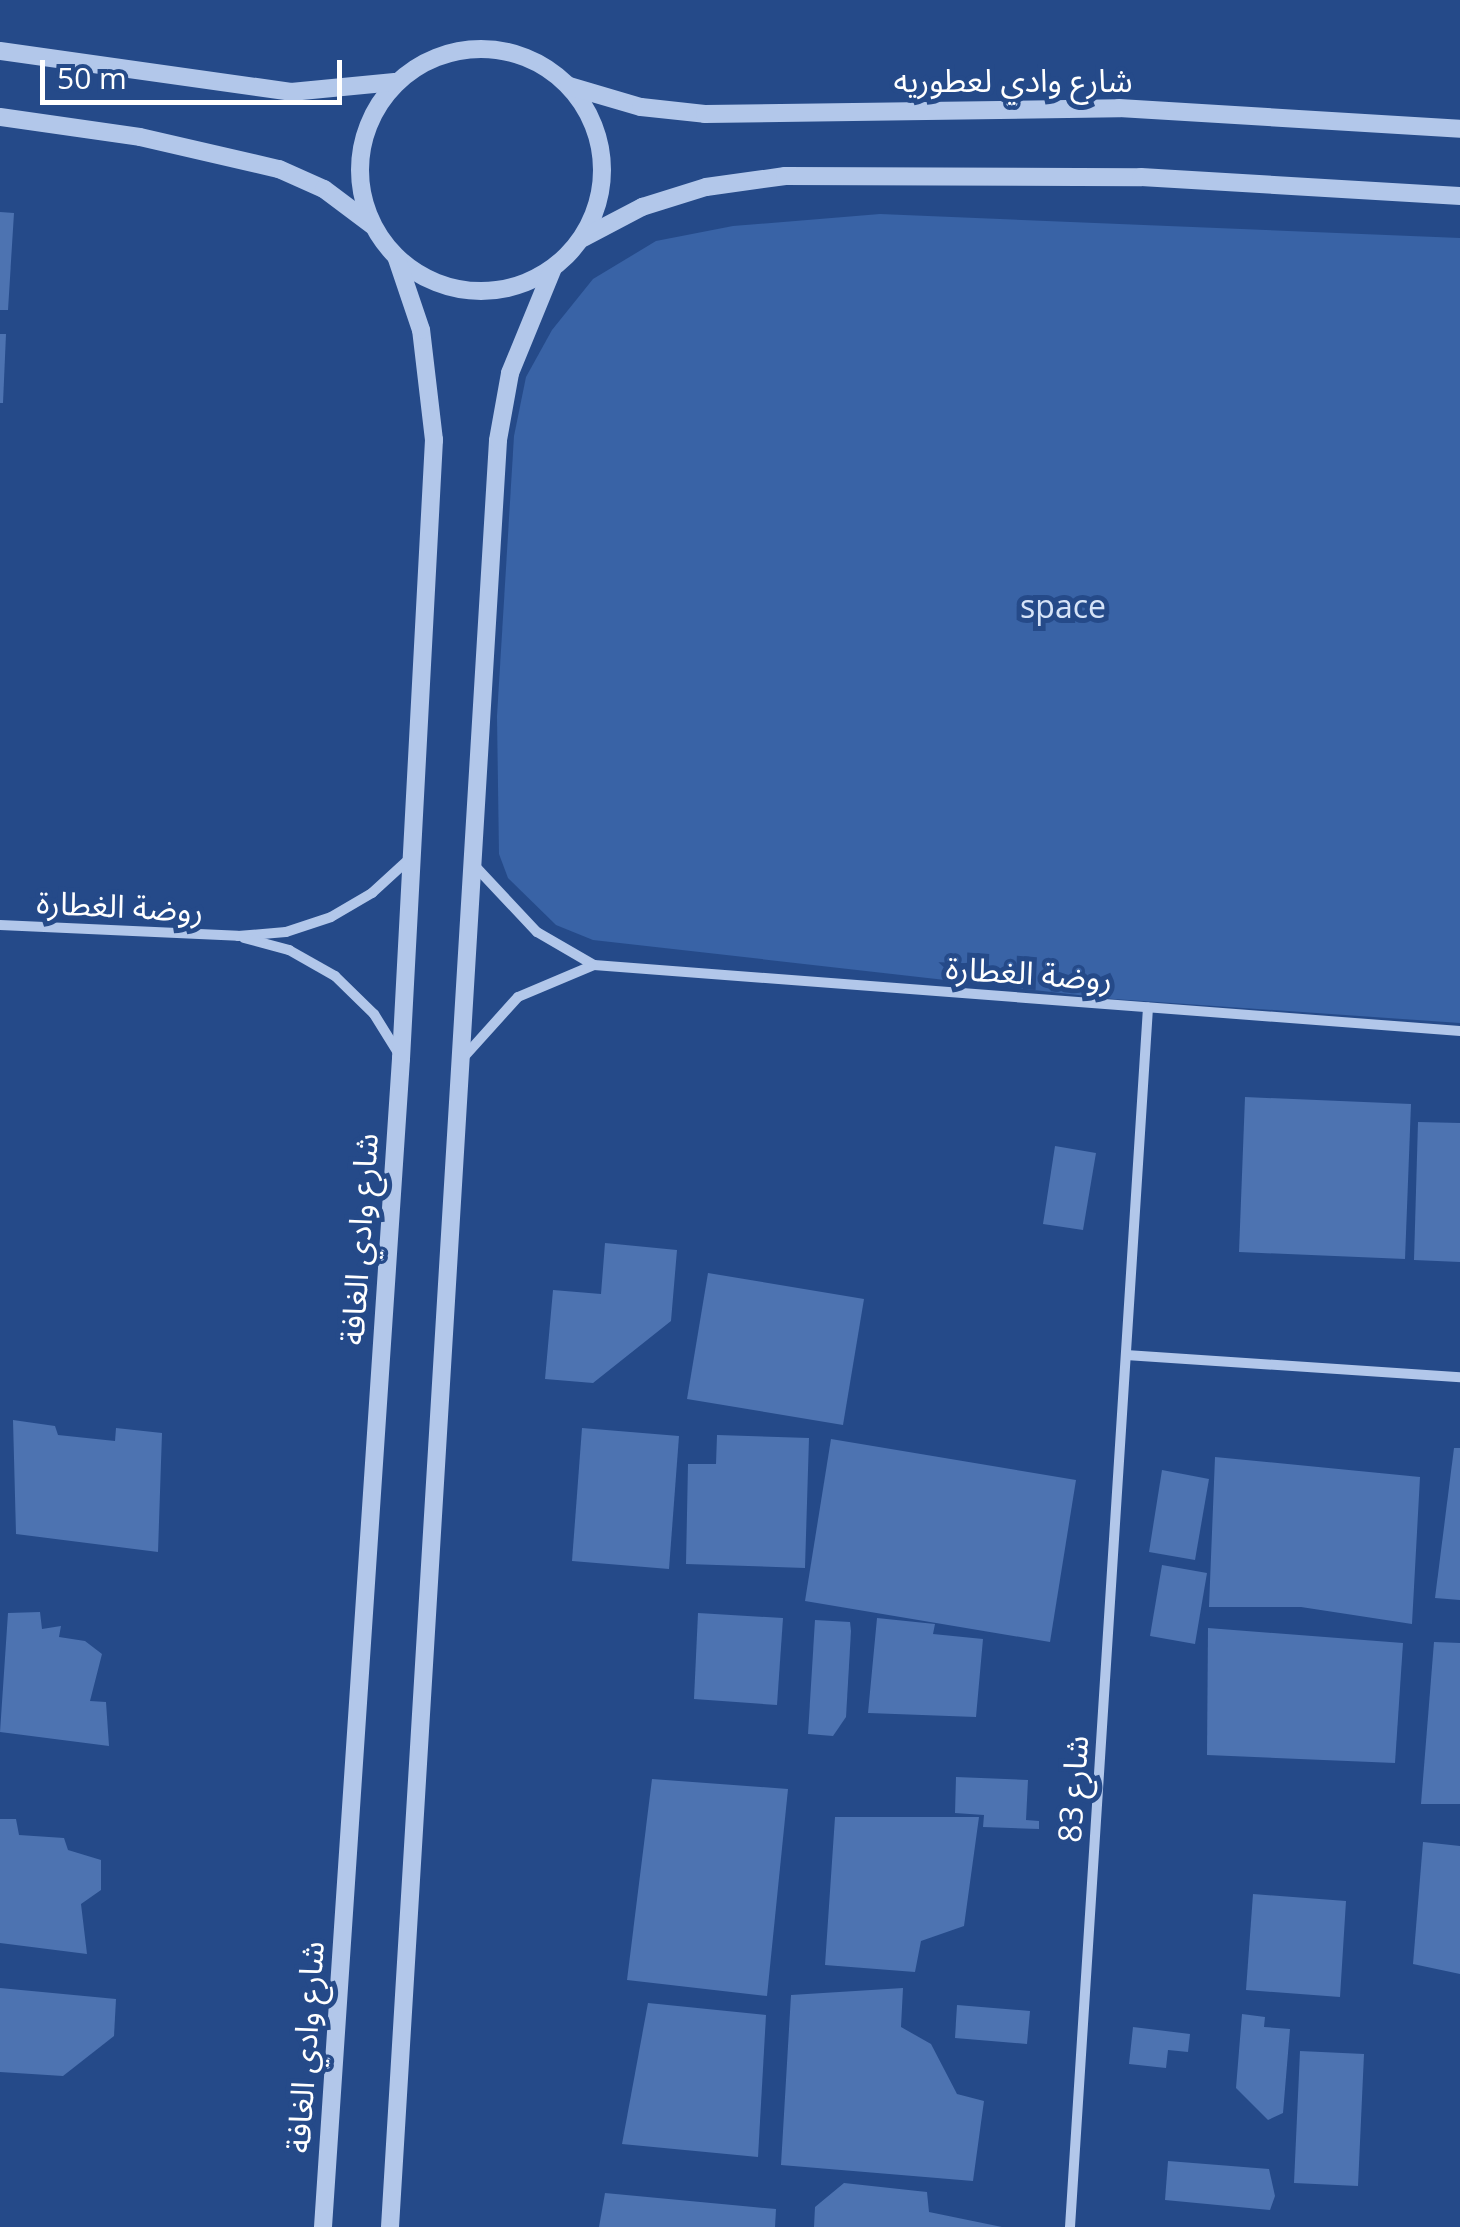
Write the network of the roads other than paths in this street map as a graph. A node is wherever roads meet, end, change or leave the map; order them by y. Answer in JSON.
{"nodes":[{"id":1,"x":0,"y":51,"type":"edge"},
{"id":2,"x":396,"y":82,"type":"junction"},
{"id":3,"x":569,"y":86,"type":"junction"},
{"id":4,"x":0,"y":118,"type":"edge"},
{"id":5,"x":1460,"y":129,"type":"edge"},
{"id":6,"x":1460,"y":196,"type":"edge"},
{"id":7,"x":372,"y":226,"type":"junction"},
{"id":8,"x":583,"y":238,"type":"junction"},
{"id":9,"x":397,"y":259,"type":"junction"},
{"id":10,"x":554,"y":268,"type":"junction"},
{"id":11,"x":470,"y":859,"type":"junction"},
{"id":12,"x":407,"y":861,"type":"junction"},
{"id":13,"x":0,"y":925,"type":"edge"},
{"id":14,"x":238,"y":936,"type":"junction"},
{"id":15,"x":594,"y":965,"type":"junction"},
{"id":16,"x":1148,"y":1006,"type":"junction"},
{"id":17,"x":1460,"y":1031,"type":"edge"},
{"id":18,"x":464,"y":1058,"type":"junction"},
{"id":19,"x":401,"y":1059,"type":"junction"},
{"id":20,"x":1126,"y":1354,"type":"junction"},
{"id":21,"x":1460,"y":1377,"type":"edge"},
{"id":22,"x":322,"y":2227,"type":"edge"},
{"id":23,"x":390,"y":2227,"type":"edge"},
{"id":24,"x":1070,"y":2227,"type":"edge"}],
"edges":[{"from":1,"to":2,"type":"street"},
{"from":2,"to":3,"type":"street"},
{"from":2,"to":7,"type":"street"},
{"from":3,"to":5,"type":"street","name":"شارع وادي لعطوريه"},
{"from":3,"to":8,"type":"street"},
{"from":4,"to":7,"type":"street"},
{"from":6,"to":8,"type":"street"},
{"from":7,"to":9,"type":"street"},
{"from":8,"to":10,"type":"street"},
{"from":9,"to":10,"type":"street"},
{"from":9,"to":12,"type":"street","name":"شارع وادي الغافة"},
{"from":10,"to":11,"type":"street"},
{"from":11,"to":15,"type":"street","name":"روضة الغطارة"},
{"from":11,"to":18,"type":"street"},
{"from":12,"to":14,"type":"street","name":"روضة الغطارة"},
{"from":12,"to":19,"type":"street","name":"شارع وادي الغافة"},
{"from":13,"to":14,"type":"street","name":"روضة الغطارة"},
{"from":14,"to":19,"type":"street","name":"روضة الغطارة"},
{"from":15,"to":16,"type":"street","name":"روضة الغطارة"},
{"from":15,"to":18,"type":"street","name":"روضة الغطارة"},
{"from":16,"to":17,"type":"street","name":"روضة الغطارة"},
{"from":16,"to":20,"type":"street","name":"شارع 83"},
{"from":18,"to":23,"type":"street"},
{"from":19,"to":22,"type":"street","name":"شارع وادي الغافة"},
{"from":20,"to":21,"type":"street"},
{"from":20,"to":24,"type":"street","name":"شارع 83"}]}
